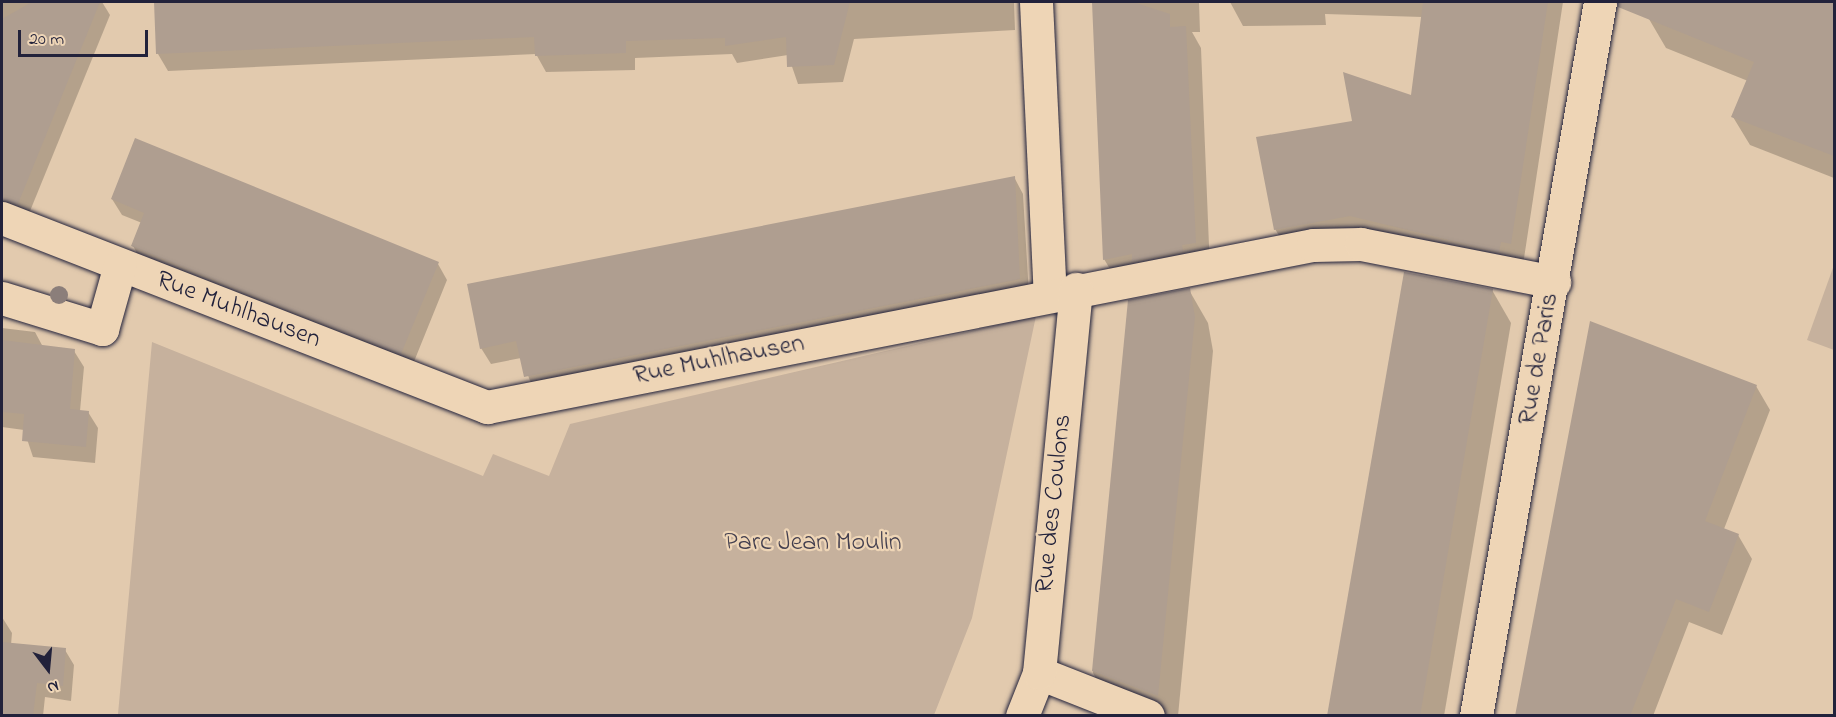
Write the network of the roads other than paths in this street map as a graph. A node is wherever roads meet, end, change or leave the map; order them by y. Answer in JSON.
{"nodes":[{"id":1,"x":1036,"y":2,"type":"edge"},
{"id":2,"x":1600,"y":2,"type":"edge"},
{"id":3,"x":2,"y":218,"type":"edge"},
{"id":4,"x":120,"y":265,"type":"junction"},
{"id":5,"x":1554,"y":282,"type":"junction"},
{"id":6,"x":1063,"y":292,"type":"junction"},
{"id":7,"x":2,"y":298,"type":"edge"},
{"id":8,"x":1039,"y":673,"type":"junction"},
{"id":9,"x":1022,"y":716,"type":"edge"},
{"id":10,"x":1148,"y":716,"type":"edge"},
{"id":11,"x":1476,"y":716,"type":"edge"}],
"edges":[{"from":1,"to":6,"type":"street"},
{"from":2,"to":5,"type":"street","name":"Rue de Paris"},
{"from":3,"to":4,"type":"street","name":"Rue Muhlhausen"},
{"from":4,"to":6,"type":"street","name":"Rue Muhlhausen"},
{"from":4,"to":7,"type":"street"},
{"from":5,"to":6,"type":"street","name":"Rue Muhlhausen"},
{"from":5,"to":11,"type":"street","name":"Rue de Paris"},
{"from":6,"to":8,"type":"street","name":"Rue des Coulons"},
{"from":8,"to":9,"type":"street","name":"Rue des Coulons"},
{"from":8,"to":10,"type":"street"}]}
